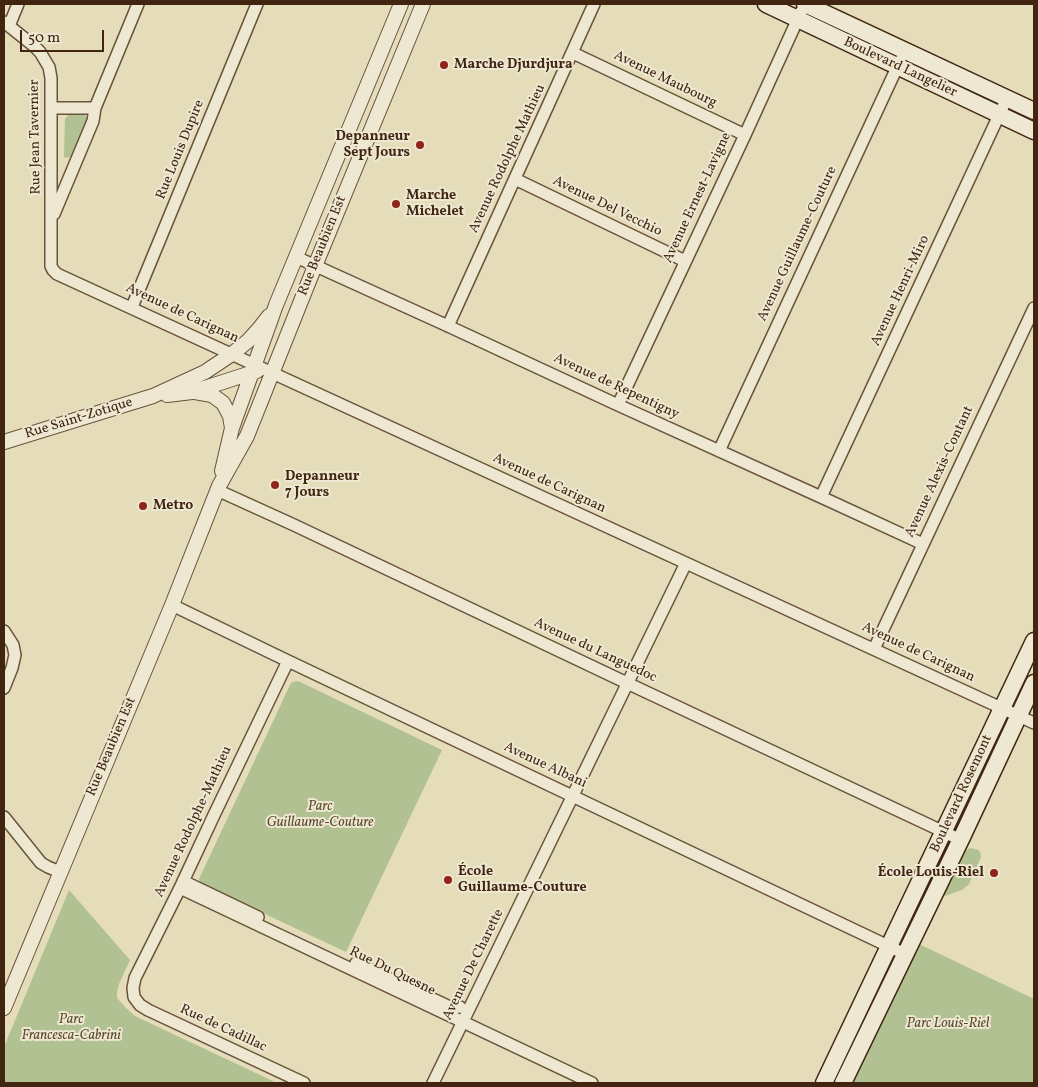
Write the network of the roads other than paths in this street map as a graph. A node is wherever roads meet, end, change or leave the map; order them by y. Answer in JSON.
{"nodes":[{"id":1,"x":18,"y":4,"type":"edge"},
{"id":2,"x":138,"y":4,"type":"edge"},
{"id":3,"x":257,"y":4,"type":"edge"},
{"id":4,"x":401,"y":4,"type":"edge"},
{"id":5,"x":423,"y":4,"type":"edge"},
{"id":6,"x":594,"y":4,"type":"edge"},
{"id":7,"x":766,"y":4,"type":"edge"},
{"id":8,"x":805,"y":4,"type":"edge"},
{"id":9,"x":797,"y":19,"type":"junction"},
{"id":10,"x":6,"y":24,"type":"edge"},
{"id":11,"x":905,"y":50,"type":"junction"},
{"id":12,"x":573,"y":52,"type":"junction"},
{"id":13,"x":377,"y":61,"type":"junction"},
{"id":14,"x":897,"y":67,"type":"junction"},
{"id":15,"x":396,"y":69,"type":"junction"},
{"id":16,"x":1007,"y":98,"type":"junction"},
{"id":17,"x":52,"y":108,"type":"junction"},
{"id":18,"x":95,"y":108,"type":"junction"},
{"id":19,"x":1034,"y":111,"type":"edge"},
{"id":20,"x":999,"y":115,"type":"junction"},
{"id":21,"x":1034,"y":131,"type":"edge"},
{"id":22,"x":745,"y":135,"type":"junction"},
{"id":23,"x":329,"y":177,"type":"junction"},
{"id":24,"x":515,"y":179,"type":"junction"},
{"id":25,"x":348,"y":185,"type":"junction"},
{"id":26,"x":51,"y":220,"type":"junction"},
{"id":27,"x":296,"y":257,"type":"junction"},
{"id":28,"x":685,"y":261,"type":"junction"},
{"id":29,"x":315,"y":266,"type":"junction"},
{"id":30,"x":53,"y":270,"type":"joint"},
{"id":31,"x":276,"y":306,"type":"junction"},
{"id":32,"x":132,"y":307,"type":"junction"},
{"id":33,"x":1034,"y":308,"type":"edge"},
{"id":34,"x":448,"y":326,"type":"junction"},
{"id":35,"x":232,"y":354,"type":"junction"},
{"id":36,"x":263,"y":369,"type":"junction"},
{"id":37,"x":192,"y":392,"type":"junction"},
{"id":38,"x":154,"y":396,"type":"junction"},
{"id":39,"x":618,"y":405,"type":"junction"},
{"id":40,"x":232,"y":428,"type":"junction"},
{"id":41,"x":4,"y":442,"type":"edge"},
{"id":42,"x":718,"y":450,"type":"junction"},
{"id":43,"x":218,"y":488,"type":"junction"},
{"id":44,"x":821,"y":497,"type":"junction"},
{"id":45,"x":923,"y":544,"type":"junction"},
{"id":46,"x":686,"y":563,"type":"junction"},
{"id":47,"x":172,"y":605,"type":"junction"},
{"id":48,"x":4,"y":631,"type":"edge"},
{"id":49,"x":1034,"y":641,"type":"edge"},
{"id":50,"x":874,"y":649,"type":"junction"},
{"id":51,"x":288,"y":661,"type":"junction"},
{"id":52,"x":627,"y":683,"type":"junction"},
{"id":53,"x":1034,"y":683,"type":"edge"},
{"id":54,"x":4,"y":688,"type":"edge"},
{"id":55,"x":1002,"y":708,"type":"junction"},
{"id":56,"x":1018,"y":716,"type":"junction"},
{"id":57,"x":1034,"y":723,"type":"edge"},
{"id":58,"x":572,"y":796,"type":"junction"},
{"id":59,"x":4,"y":817,"type":"edge"},
{"id":60,"x":944,"y":832,"type":"junction"},
{"id":61,"x":961,"y":840,"type":"junction"},
{"id":62,"x":60,"y":872,"type":"junction"},
{"id":63,"x":181,"y":885,"type":"junction"},
{"id":64,"x":890,"y":947,"type":"junction"},
{"id":65,"x":905,"y":954,"type":"junction"},
{"id":66,"x":134,"y":997,"type":"joint"},
{"id":67,"x":460,"y":1007,"type":"dead end"},
{"id":68,"x":4,"y":1008,"type":"edge"},
{"id":69,"x":463,"y":1022,"type":"junction"},
{"id":70,"x":304,"y":1083,"type":"edge"},
{"id":71,"x":433,"y":1083,"type":"edge"},
{"id":72,"x":592,"y":1083,"type":"edge"},
{"id":73,"x":824,"y":1083,"type":"edge"},
{"id":74,"x":843,"y":1083,"type":"edge"}],
"edges":[{"from":1,"to":10,"type":"street"},
{"from":2,"to":18,"type":"street"},
{"from":3,"to":32,"type":"street","name":"Rue Louis Dupire"},
{"from":4,"to":13,"type":"street","name":"Rue Beaubien Est"},
{"from":5,"to":15,"type":"street","name":"Rue Beaubien Est"},
{"from":6,"to":12,"type":"street","name":"Avenue Rodolphe Mathieu"},
{"from":7,"to":9,"type":"main road","name":"Boulevard Langelier"},
{"from":8,"to":9,"type":"street","name":"Avenue Ernest-Lavigne"},
{"from":8,"to":11,"type":"main road","name":"Boulevard Langelier"},
{"from":9,"to":14,"type":"main road","name":"Boulevard Langelier"},
{"from":9,"to":22,"type":"street","name":"Avenue Ernest-Lavigne"},
{"from":10,"to":17,"type":"street","name":"Rue Jean Tavernier"},
{"from":11,"to":14,"type":"street","name":"Avenue Guillaume-Couture"},
{"from":11,"to":16,"type":"main road","name":"Boulevard Langelier"},
{"from":12,"to":22,"type":"street","name":"Avenue Maubourg"},
{"from":12,"to":24,"type":"street","name":"Avenue Rodolphe Mathieu"},
{"from":13,"to":15,"type":"street"},
{"from":13,"to":23,"type":"street","name":"Rue Beaubien Est"},
{"from":14,"to":20,"type":"main road","name":"Boulevard Langelier"},
{"from":14,"to":42,"type":"street","name":"Avenue Guillaume-Couture"},
{"from":15,"to":25,"type":"street","name":"Rue Beaubien Est"},
{"from":16,"to":19,"type":"main road","name":"Boulevard Langelier"},
{"from":16,"to":20,"type":"street","name":"Avenue Henri-Miro"},
{"from":17,"to":18,"type":"street"},
{"from":17,"to":26,"type":"street","name":"Rue Jean Tavernier"},
{"from":18,"to":26,"type":"street"},
{"from":20,"to":21,"type":"main road","name":"Boulevard Langelier"},
{"from":20,"to":44,"type":"street","name":"Avenue Henri-Miro"},
{"from":22,"to":28,"type":"street","name":"Avenue Ernest-Lavigne"},
{"from":23,"to":25,"type":"street"},
{"from":23,"to":27,"type":"street","name":"Rue Beaubien Est"},
{"from":24,"to":28,"type":"street","name":"Avenue Del Vecchio"},
{"from":24,"to":34,"type":"street","name":"Avenue Rodolphe Mathieu"},
{"from":25,"to":29,"type":"street","name":"Rue Beaubien Est"},
{"from":26,"to":30,"type":"street","name":"Rue Jean Tavernier"},
{"from":27,"to":29,"type":"street","name":"Avenue de Repentigny"},
{"from":27,"to":31,"type":"street","name":"Rue Beaubien Est"},
{"from":28,"to":39,"type":"street","name":"Avenue Ernest-Lavigne"},
{"from":29,"to":34,"type":"street","name":"Avenue de Repentigny"},
{"from":29,"to":36,"type":"street","name":"Rue Beaubien Est"},
{"from":30,"to":32,"type":"street","name":"Avenue de Carignan"},
{"from":31,"to":35,"type":"street","name":"Rue Beaubien Est"},
{"from":31,"to":36,"type":"street","name":"Rue Beaubien Est"},
{"from":32,"to":35,"type":"street","name":"Avenue de Carignan"},
{"from":33,"to":45,"type":"street","name":"Avenue Alexis-Contant"},
{"from":34,"to":39,"type":"street","name":"Avenue de Repentigny"},
{"from":35,"to":36,"type":"street","name":"Avenue de Carignan"},
{"from":35,"to":38,"type":"street","name":"Rue Saint-Zotique"},
{"from":36,"to":37,"type":"street","name":"Rue Saint-Zotique"},
{"from":36,"to":40,"type":"street","name":"Rue Beaubien Est"},
{"from":36,"to":43,"type":"street","name":"Rue Beaubien Est"},
{"from":36,"to":46,"type":"street","name":"Avenue de Carignan"},
{"from":37,"to":38,"type":"street","name":"Rue Saint-Zotique"},
{"from":37,"to":40,"type":"street"},
{"from":38,"to":41,"type":"street","name":"Rue Saint-Zotique"},
{"from":39,"to":42,"type":"street","name":"Avenue de Repentigny"},
{"from":40,"to":43,"type":"street","name":"Rue Beaubien Est"},
{"from":42,"to":44,"type":"street","name":"Avenue de Repentigny"},
{"from":43,"to":47,"type":"street","name":"Rue Beaubien Est"},
{"from":43,"to":52,"type":"street","name":"Avenue du Languedoc"},
{"from":44,"to":45,"type":"street","name":"Avenue de Repentigny"},
{"from":45,"to":50,"type":"street","name":"Avenue Alexis-Contant"},
{"from":46,"to":50,"type":"street","name":"Avenue de Carignan"},
{"from":46,"to":52,"type":"street","name":"Avenue De Charette"},
{"from":47,"to":51,"type":"street","name":"Avenue Albani"},
{"from":47,"to":62,"type":"street","name":"Rue Beaubien Est"},
{"from":48,"to":54,"type":"street"},
{"from":49,"to":55,"type":"main road","name":"Boulevard Rosemont"},
{"from":50,"to":55,"type":"street","name":"Avenue de Carignan"},
{"from":51,"to":58,"type":"street","name":"Avenue Albani"},
{"from":51,"to":63,"type":"street","name":"Avenue Rodolphe-Mathieu"},
{"from":52,"to":58,"type":"street","name":"Avenue De Charette"},
{"from":52,"to":60,"type":"street","name":"Avenue du Languedoc"},
{"from":53,"to":56,"type":"main road","name":"Boulevard Rosemont"},
{"from":55,"to":56,"type":"street","name":"Avenue de Carignan"},
{"from":55,"to":60,"type":"main road","name":"Boulevard Rosemont"},
{"from":56,"to":57,"type":"street","name":"Avenue de Carignan"},
{"from":56,"to":61,"type":"main road","name":"Boulevard Rosemont"},
{"from":58,"to":64,"type":"street","name":"Avenue Albani"},
{"from":58,"to":69,"type":"street","name":"Avenue De Charette"},
{"from":59,"to":62,"type":"street"},
{"from":60,"to":61,"type":"street","name":"Avenue du Languedoc"},
{"from":60,"to":64,"type":"main road","name":"Boulevard Rosemont"},
{"from":61,"to":65,"type":"main road","name":"Boulevard Rosemont"},
{"from":62,"to":68,"type":"street","name":"Rue Beaubien Est"},
{"from":63,"to":66,"type":"street","name":"Avenue Rodolphe-Mathieu"},
{"from":63,"to":67,"type":"street"},
{"from":63,"to":69,"type":"street","name":"Rue Du Quesne"},
{"from":64,"to":65,"type":"street","name":"Avenue Albani"},
{"from":64,"to":73,"type":"main road","name":"Boulevard Rosemont"},
{"from":65,"to":74,"type":"main road","name":"Boulevard Rosemont"},
{"from":66,"to":70,"type":"street","name":"Rue de Cadillac"},
{"from":69,"to":71,"type":"street","name":"Avenue De Charette"},
{"from":69,"to":72,"type":"street","name":"Rue Du Quesne"}]}
